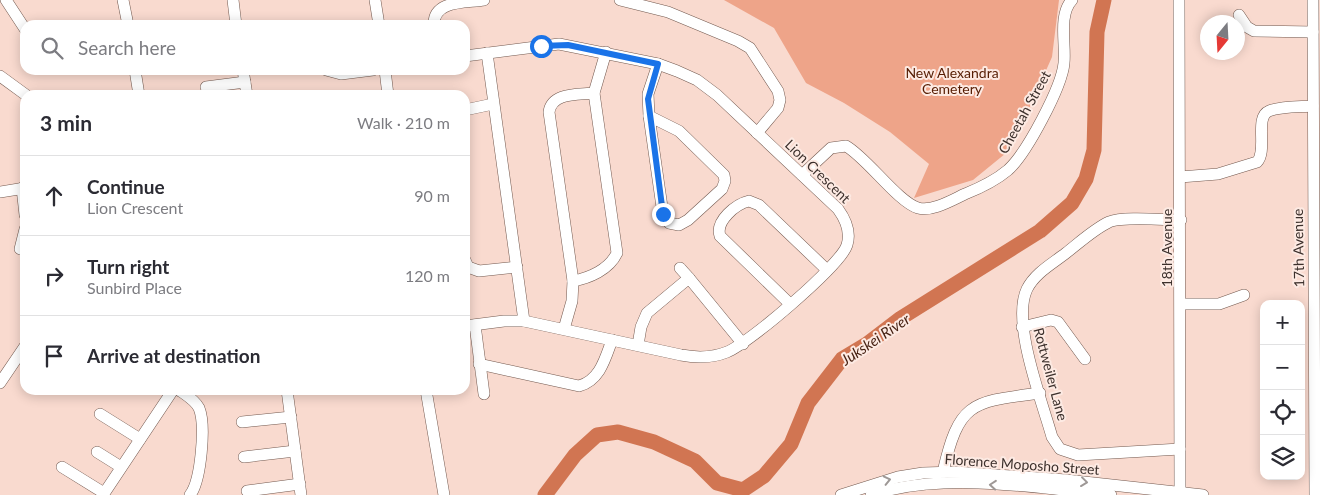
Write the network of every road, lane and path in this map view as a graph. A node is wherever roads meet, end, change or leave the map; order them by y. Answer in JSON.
{"nodes":[{"id":1,"x":6,"y":0,"type":"edge"},
{"id":2,"x":123,"y":0,"type":"edge"},
{"id":3,"x":233,"y":0,"type":"edge"},
{"id":4,"x":376,"y":0,"type":"edge"},
{"id":5,"x":484,"y":0,"type":"edge"},
{"id":6,"x":620,"y":0,"type":"edge"},
{"id":7,"x":1072,"y":0,"type":"edge"},
{"id":8,"x":1180,"y":0,"type":"edge"},
{"id":9,"x":1315,"y":4,"type":"edge"},
{"id":10,"x":127,"y":20,"type":"edge"},
{"id":11,"x":235,"y":20,"type":"edge"},
{"id":12,"x":378,"y":20,"type":"edge"},
{"id":13,"x":434,"y":20,"type":"edge"},
{"id":14,"x":20,"y":21,"type":"edge"},
{"id":15,"x":1245,"y":25,"type":"edge"},
{"id":16,"x":1312,"y":32,"type":"junction"},
{"id":17,"x":487,"y":52,"type":"junction"},
{"id":18,"x":606,"y":52,"type":"junction"},
{"id":19,"x":470,"y":55,"type":"edge"},
{"id":20,"x":658,"y":64,"type":"junction"},
{"id":21,"x":136,"y":75,"type":"edge"},
{"id":22,"x":244,"y":75,"type":"edge"},
{"id":23,"x":386,"y":75,"type":"edge"},
{"id":24,"x":0,"y":76,"type":"edge"},
{"id":25,"x":1316,"y":81,"type":"edge"},
{"id":26,"x":245,"y":82,"type":"junction"},
{"id":27,"x":206,"y":87,"type":"dead end"},
{"id":28,"x":138,"y":90,"type":"edge"},
{"id":29,"x":246,"y":90,"type":"edge"},
{"id":30,"x":387,"y":90,"type":"edge"},
{"id":31,"x":20,"y":91,"type":"edge"},
{"id":32,"x":594,"y":93,"type":"junction"},
{"id":33,"x":493,"y":104,"type":"junction"},
{"id":34,"x":1312,"y":106,"type":"junction"},
{"id":35,"x":470,"y":109,"type":"edge"},
{"id":36,"x":649,"y":116,"type":"junction"},
{"id":37,"x":757,"y":133,"type":"junction"},
{"id":38,"x":802,"y":175,"type":"junction"},
{"id":39,"x":1180,"y":177,"type":"junction"},
{"id":40,"x":20,"y":189,"type":"edge"},
{"id":41,"x":0,"y":192,"type":"edge"},
{"id":42,"x":1316,"y":204,"type":"edge"},
{"id":43,"x":1181,"y":220,"type":"junction"},
{"id":44,"x":517,"y":267,"type":"junction"},
{"id":45,"x":470,"y":268,"type":"edge"},
{"id":46,"x":680,"y":268,"type":"dead end"},
{"id":47,"x":827,"y":270,"type":"junction"},
{"id":48,"x":688,"y":278,"type":"junction"},
{"id":49,"x":572,"y":281,"type":"junction"},
{"id":50,"x":1244,"y":295,"type":"dead end"},
{"id":51,"x":1317,"y":299,"type":"edge"},
{"id":52,"x":790,"y":304,"type":"junction"},
{"id":53,"x":1181,"y":304,"type":"junction"},
{"id":54,"x":524,"y":321,"type":"junction"},
{"id":55,"x":470,"y":325,"type":"edge"},
{"id":56,"x":1022,"y":327,"type":"junction"},
{"id":57,"x":564,"y":329,"type":"junction"},
{"id":58,"x":612,"y":340,"type":"junction"},
{"id":59,"x":743,"y":344,"type":"junction"},
{"id":60,"x":638,"y":345,"type":"junction"},
{"id":61,"x":20,"y":354,"type":"edge"},
{"id":62,"x":1085,"y":359,"type":"dead end"},
{"id":63,"x":0,"y":363,"type":"edge"},
{"id":64,"x":479,"y":364,"type":"junction"},
{"id":65,"x":8,"y":372,"type":"junction"},
{"id":66,"x":0,"y":384,"type":"edge"},
{"id":67,"x":1040,"y":393,"type":"junction"},
{"id":68,"x":484,"y":394,"type":"dead end"},
{"id":69,"x":169,"y":395,"type":"edge"},
{"id":70,"x":185,"y":395,"type":"edge"},
{"id":71,"x":288,"y":395,"type":"edge"},
{"id":72,"x":427,"y":395,"type":"edge"},
{"id":73,"x":100,"y":414,"type":"dead end"},
{"id":74,"x":290,"y":417,"type":"junction"},
{"id":75,"x":242,"y":422,"type":"dead end"},
{"id":76,"x":1317,"y":427,"type":"edge"},
{"id":77,"x":140,"y":439,"type":"junction"},
{"id":78,"x":1180,"y":449,"type":"junction"},
{"id":79,"x":295,"y":451,"type":"junction"},
{"id":80,"x":98,"y":452,"type":"dead end"},
{"id":81,"x":244,"y":457,"type":"dead end"},
{"id":82,"x":62,"y":467,"type":"dead end"},
{"id":83,"x":121,"y":467,"type":"junction"},
{"id":84,"x":943,"y":472,"type":"junction"},
{"id":85,"x":301,"y":489,"type":"edge"},
{"id":86,"x":247,"y":492,"type":"dead end"},
{"id":87,"x":104,"y":494,"type":"edge"},
{"id":88,"x":194,"y":494,"type":"edge"},
{"id":89,"x":1180,"y":494,"type":"edge"},
{"id":90,"x":444,"y":495,"type":"edge"},
{"id":91,"x":841,"y":495,"type":"edge"},
{"id":92,"x":871,"y":495,"type":"edge"},
{"id":93,"x":1111,"y":495,"type":"edge"},
{"id":94,"x":1203,"y":495,"type":"edge"},
{"id":95,"x":1316,"y":495,"type":"edge"}],
"edges":[{"from":1,"to":14,"type":"street"},
{"from":2,"to":10,"type":"street"},
{"from":3,"to":11,"type":"street"},
{"from":4,"to":12,"type":"street"},
{"from":5,"to":13,"type":"street"},
{"from":6,"to":37,"type":"street"},
{"from":7,"to":38,"type":"street","name":"Cheetah Street"},
{"from":8,"to":39,"type":"street","name":"18th Avenue"},
{"from":9,"to":16,"type":"street","name":"17th Avenue"},
{"from":15,"to":16,"type":"street"},
{"from":16,"to":25,"type":"street","name":"17th Avenue"},
{"from":17,"to":18,"type":"street","name":"Lion Crescent"},
{"from":17,"to":19,"type":"street","name":"Lion Crescent"},
{"from":17,"to":33,"type":"street"},
{"from":18,"to":20,"type":"street","name":"Lion Crescent"},
{"from":18,"to":32,"type":"street"},
{"from":20,"to":36,"type":"street"},
{"from":20,"to":37,"type":"street","name":"Lion Crescent"},
{"from":21,"to":28,"type":"street"},
{"from":22,"to":26,"type":"street"},
{"from":23,"to":30,"type":"street"},
{"from":24,"to":31,"type":"street"},
{"from":25,"to":34,"type":"street","name":"17th Avenue"},
{"from":26,"to":27,"type":"street"},
{"from":26,"to":29,"type":"street"},
{"from":32,"to":49,"type":"street"},
{"from":32,"to":49,"type":"street"},
{"from":33,"to":35,"type":"street"},
{"from":33,"to":44,"type":"street"},
{"from":34,"to":39,"type":"street"},
{"from":34,"to":42,"type":"street","name":"17th Avenue"},
{"from":36,"to":36,"type":"street"},
{"from":37,"to":38,"type":"street","name":"Lion Crescent"},
{"from":38,"to":47,"type":"street","name":"Lion Crescent"},
{"from":39,"to":43,"type":"street","name":"18th Avenue"},
{"from":40,"to":41,"type":"street"},
{"from":42,"to":51,"type":"street","name":"17th Avenue"},
{"from":43,"to":53,"type":"street","name":"18th Avenue"},
{"from":43,"to":56,"type":"street","name":"Rottweiler Lane"},
{"from":44,"to":45,"type":"street"},
{"from":44,"to":54,"type":"street"},
{"from":46,"to":48,"type":"street"},
{"from":47,"to":52,"type":"street","name":"Lion Crescent"},
{"from":47,"to":52,"type":"street"},
{"from":48,"to":59,"type":"street"},
{"from":48,"to":60,"type":"street"},
{"from":49,"to":57,"type":"street"},
{"from":50,"to":53,"type":"street"},
{"from":51,"to":76,"type":"street","name":"17th Avenue"},
{"from":52,"to":59,"type":"street","name":"Lion Crescent"},
{"from":53,"to":78,"type":"street","name":"18th Avenue"},
{"from":54,"to":55,"type":"street","name":"Lion Crescent"},
{"from":54,"to":57,"type":"street","name":"Lion Crescent"},
{"from":55,"to":64,"type":"street"},
{"from":56,"to":62,"type":"street"},
{"from":56,"to":67,"type":"street","name":"Rottweiler Lane"},
{"from":57,"to":58,"type":"street","name":"Lion Crescent"},
{"from":58,"to":60,"type":"street","name":"Lion Crescent"},
{"from":58,"to":64,"type":"street"},
{"from":59,"to":60,"type":"street","name":"Lion Crescent"},
{"from":61,"to":65,"type":"street"},
{"from":63,"to":65,"type":"street"},
{"from":64,"to":68,"type":"street"},
{"from":65,"to":66,"type":"street"},
{"from":67,"to":78,"type":"street","name":"Rottweiler Lane"},
{"from":67,"to":84,"type":"street"},
{"from":69,"to":77,"type":"street"},
{"from":70,"to":88,"type":"street"},
{"from":71,"to":74,"type":"street"},
{"from":72,"to":90,"type":"street"},
{"from":73,"to":77,"type":"street"},
{"from":74,"to":75,"type":"street"},
{"from":74,"to":79,"type":"street"},
{"from":76,"to":95,"type":"street","name":"17th Avenue"},
{"from":77,"to":83,"type":"street"},
{"from":78,"to":89,"type":"street","name":"18th Avenue"},
{"from":79,"to":81,"type":"street"},
{"from":79,"to":85,"type":"street"},
{"from":80,"to":83,"type":"street"},
{"from":82,"to":87,"type":"street"},
{"from":83,"to":87,"type":"street"},
{"from":84,"to":89,"type":"street","name":"Florence Moposho Street","one_way":true},
{"from":91,"to":84,"type":"street","name":"Florence Moposho Street","one_way":true},
{"from":85,"to":86,"type":"street"},
{"from":89,"to":94,"type":"street","name":"Florence Moposho Street"},
{"from":93,"to":92,"type":"street","name":"Florence Moposho Street","one_way":true}]}
